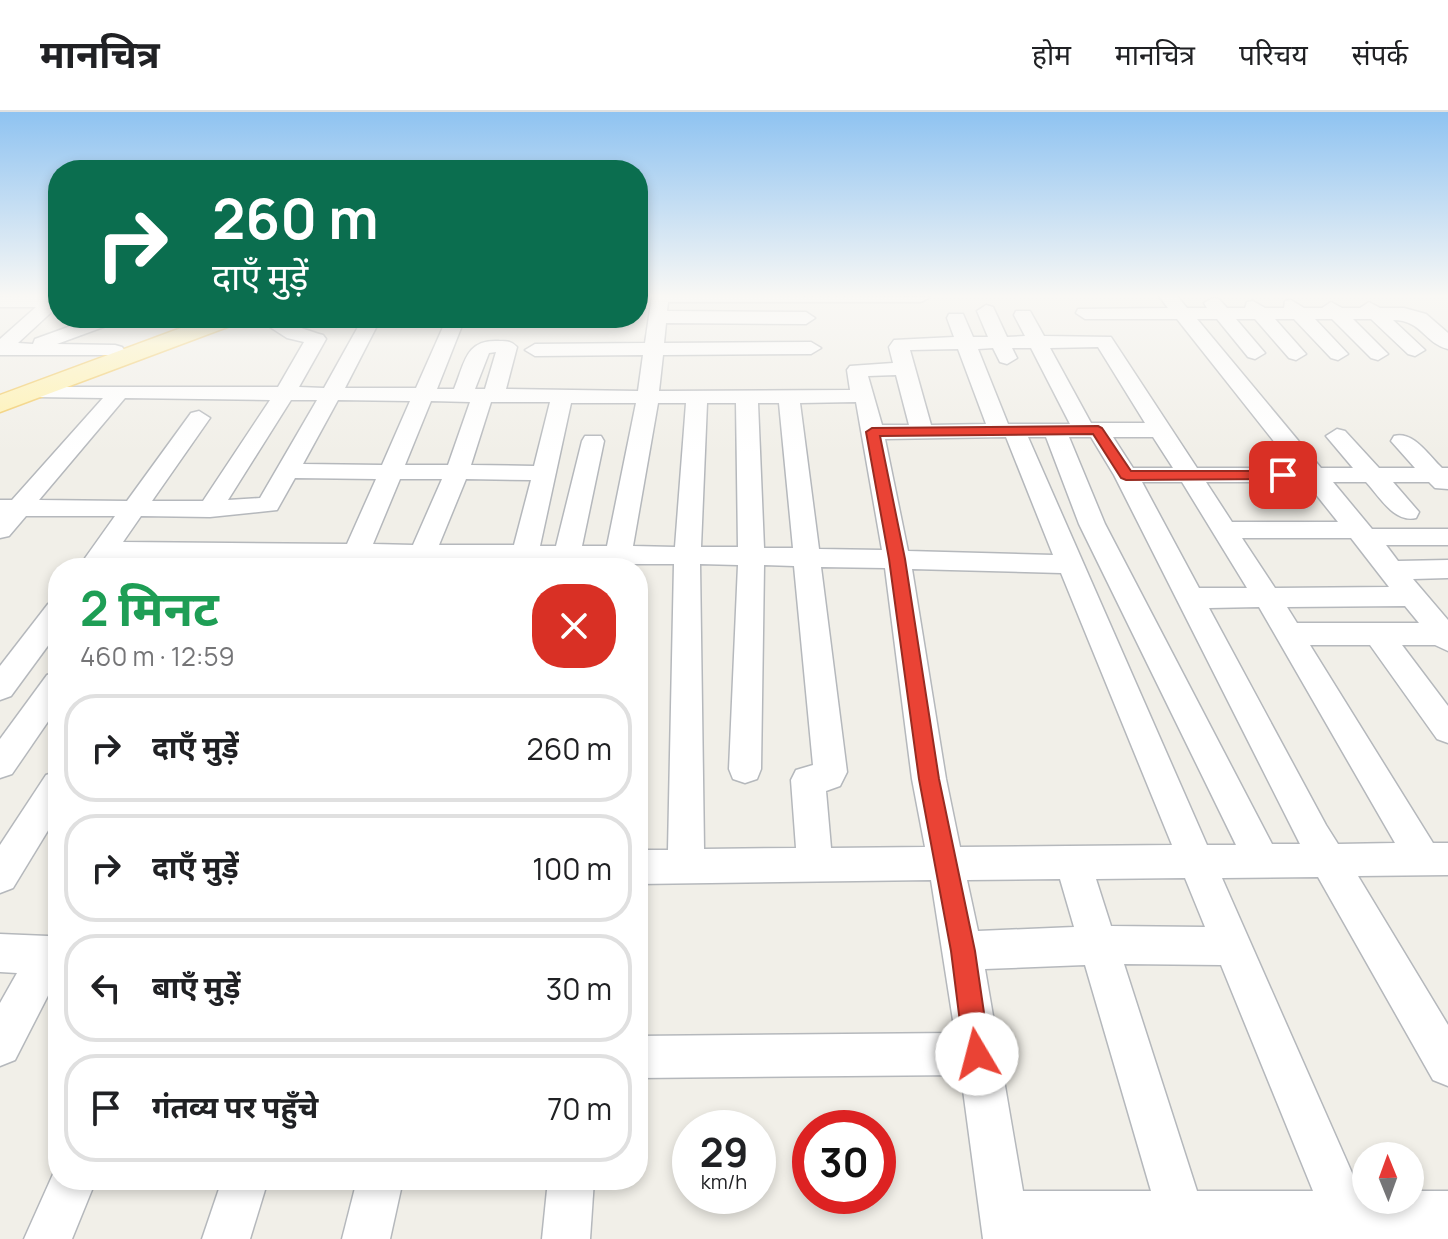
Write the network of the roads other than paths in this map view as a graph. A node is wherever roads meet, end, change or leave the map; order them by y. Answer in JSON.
{"nodes":[{"id":1,"x":0,"y":349,"type":"edge"},
{"id":2,"x":25,"y":349,"type":"joint"},
{"id":3,"x":121,"y":349,"type":"edge"},
{"id":4,"x":149,"y":349,"type":"edge"},
{"id":5,"x":331,"y":349,"type":"edge"},
{"id":6,"x":343,"y":349,"type":"edge"},
{"id":7,"x":442,"y":349,"type":"edge"},
{"id":8,"x":764,"y":349,"type":"edge"},
{"id":9,"x":899,"y":349,"type":"edge"},
{"id":10,"x":933,"y":349,"type":"edge"},
{"id":11,"x":968,"y":349,"type":"edge"},
{"id":12,"x":994,"y":349,"type":"edge"},
{"id":13,"x":1012,"y":349,"type":"edge"},
{"id":14,"x":1041,"y":349,"type":"edge"},
{"id":15,"x":1109,"y":349,"type":"edge"},
{"id":16,"x":1212,"y":349,"type":"edge"},
{"id":17,"x":1251,"y":349,"type":"edge"},
{"id":18,"x":1291,"y":349,"type":"edge"},
{"id":19,"x":1333,"y":349,"type":"edge"},
{"id":20,"x":1372,"y":349,"type":"edge"},
{"id":21,"x":535,"y":350,"type":"dead end"},
{"id":22,"x":653,"y":350,"type":"junction"},
{"id":23,"x":115,"y":351,"type":"junction"},
{"id":24,"x":1004,"y":351,"type":"joint"},
{"id":25,"x":1255,"y":353,"type":"dead end"},
{"id":26,"x":1296,"y":354,"type":"dead end"},
{"id":27,"x":1338,"y":354,"type":"dead end"},
{"id":28,"x":1378,"y":354,"type":"dead end"},
{"id":29,"x":939,"y":365,"type":"dead end"},
{"id":30,"x":904,"y":369,"type":"junction"},
{"id":31,"x":815,"y":377,"type":"dead end"},
{"id":32,"x":528,"y":378,"type":"dead end"},
{"id":33,"x":649,"y":387,"type":"junction"},
{"id":34,"x":36,"y":391,"type":"junction"},
{"id":35,"x":120,"y":391,"type":"junction"},
{"id":36,"x":0,"y":392,"type":"edge"},
{"id":37,"x":285,"y":393,"type":"junction"},
{"id":38,"x":332,"y":393,"type":"junction"},
{"id":39,"x":422,"y":394,"type":"junction"},
{"id":40,"x":479,"y":395,"type":"junction"},
{"id":41,"x":562,"y":396,"type":"junction"},
{"id":42,"x":789,"y":396,"type":"junction"},
{"id":43,"x":861,"y":396,"type":"junction"},
{"id":44,"x":697,"y":397,"type":"junction"},
{"id":45,"x":747,"y":397,"type":"junction"},
{"id":46,"x":0,"y":404,"type":"edge"},
{"id":47,"x":199,"y":418,"type":"dead end"},
{"id":48,"x":1079,"y":430,"type":"junction"},
{"id":49,"x":1160,"y":430,"type":"junction"},
{"id":50,"x":922,"y":431,"type":"junction"},
{"id":51,"x":1007,"y":431,"type":"junction"},
{"id":52,"x":872,"y":432,"type":"junction"},
{"id":53,"x":1337,"y":436,"type":"dead end"},
{"id":54,"x":593,"y":441,"type":"dead end"},
{"id":55,"x":1402,"y":441,"type":"dead end"},
{"id":56,"x":1175,"y":454,"type":"junction"},
{"id":57,"x":1297,"y":454,"type":"junction"},
{"id":58,"x":288,"y":471,"type":"junction"},
{"id":59,"x":390,"y":472,"type":"junction"},
{"id":60,"x":457,"y":473,"type":"junction"},
{"id":61,"x":544,"y":473,"type":"junction"},
{"id":62,"x":1126,"y":475,"type":"junction"},
{"id":63,"x":1188,"y":475,"type":"junction"},
{"id":64,"x":1315,"y":475,"type":"junction"},
{"id":65,"x":1373,"y":475,"type":"junction"},
{"id":66,"x":1444,"y":479,"type":"edge"},
{"id":67,"x":10,"y":508,"type":"edge"},
{"id":68,"x":135,"y":509,"type":"junction"},
{"id":69,"x":210,"y":509,"type":"junction"},
{"id":70,"x":1407,"y":512,"type":"dead end"},
{"id":71,"x":0,"y":530,"type":"edge"},
{"id":72,"x":1225,"y":530,"type":"junction"},
{"id":73,"x":1362,"y":534,"type":"junction"},
{"id":74,"x":1448,"y":537,"type":"edge"},
{"id":75,"x":525,"y":555,"type":"junction"},
{"id":76,"x":687,"y":556,"type":"junction"},
{"id":77,"x":751,"y":556,"type":"junction"},
{"id":78,"x":807,"y":557,"type":"junction"},
{"id":79,"x":98,"y":558,"type":"edge"},
{"id":80,"x":354,"y":558,"type":"edge"},
{"id":81,"x":420,"y":558,"type":"edge"},
{"id":82,"x":504,"y":558,"type":"edge"},
{"id":83,"x":543,"y":558,"type":"edge"},
{"id":84,"x":567,"y":558,"type":"edge"},
{"id":85,"x":618,"y":558,"type":"edge"},
{"id":86,"x":648,"y":559,"type":"edge"},
{"id":87,"x":897,"y":559,"type":"junction"},
{"id":88,"x":1071,"y":564,"type":"junction"},
{"id":89,"x":1448,"y":569,"type":"edge"},
{"id":90,"x":1391,"y":570,"type":"junction"},
{"id":91,"x":1266,"y":596,"type":"junction"},
{"id":92,"x":1190,"y":598,"type":"junction"},
{"id":93,"x":1435,"y":618,"type":"edge"},
{"id":94,"x":48,"y":624,"type":"edge"},
{"id":95,"x":1289,"y":634,"type":"junction"},
{"id":96,"x":1378,"y":634,"type":"junction"},
{"id":97,"x":1,"y":685,"type":"edge"},
{"id":98,"x":48,"y":685,"type":"edge"},
{"id":99,"x":48,"y":699,"type":"edge"},
{"id":100,"x":1448,"y":730,"type":"edge"},
{"id":101,"x":0,"y":764,"type":"edge"},
{"id":102,"x":745,"y":769,"type":"dead end"},
{"id":103,"x":48,"y":801,"type":"edge"},
{"id":104,"x":1436,"y":860,"type":"edge"},
{"id":105,"x":1197,"y":862,"type":"junction"},
{"id":106,"x":1263,"y":862,"type":"junction"},
{"id":107,"x":1330,"y":862,"type":"junction"},
{"id":108,"x":1073,"y":863,"type":"junction"},
{"id":109,"x":815,"y":865,"type":"junction"},
{"id":110,"x":686,"y":866,"type":"junction"},
{"id":111,"x":945,"y":866,"type":"junction"},
{"id":112,"x":648,"y":867,"type":"edge"},
{"id":113,"x":0,"y":876,"type":"edge"},
{"id":114,"x":1098,"y":945,"type":"junction"},
{"id":115,"x":1232,"y":946,"type":"junction"},
{"id":116,"x":48,"y":947,"type":"edge"},
{"id":117,"x":963,"y":951,"type":"junction"},
{"id":118,"x":0,"y":953,"type":"edge"},
{"id":119,"x":48,"y":955,"type":"edge"},
{"id":120,"x":1436,"y":1019,"type":"edge"},
{"id":121,"x":0,"y":1045,"type":"edge"},
{"id":122,"x":977,"y":1054,"type":"junction"},
{"id":123,"x":648,"y":1057,"type":"edge"},
{"id":124,"x":1448,"y":1065,"type":"edge"},
{"id":125,"x":69,"y":1190,"type":"edge"},
{"id":126,"x":242,"y":1190,"type":"edge"},
{"id":127,"x":378,"y":1190,"type":"edge"},
{"id":128,"x":570,"y":1190,"type":"edge"},
{"id":129,"x":1345,"y":1212,"type":"junction"},
{"id":130,"x":1448,"y":1215,"type":"edge"},
{"id":131,"x":1005,"y":1226,"type":"edge"},
{"id":132,"x":1186,"y":1226,"type":"edge"},
{"id":133,"x":1290,"y":1226,"type":"edge"},
{"id":134,"x":1399,"y":1226,"type":"edge"},
{"id":135,"x":48,"y":1239,"type":"edge"},
{"id":136,"x":226,"y":1239,"type":"edge"},
{"id":137,"x":366,"y":1239,"type":"edge"},
{"id":138,"x":566,"y":1239,"type":"edge"}],
"edges":[{"from":1,"to":2,"type":"street"},
{"from":2,"to":23,"type":"street"},
{"from":3,"to":23,"type":"main road"},
{"from":4,"to":34,"type":"main road"},
{"from":5,"to":37,"type":"street"},
{"from":6,"to":38,"type":"street"},
{"from":7,"to":39,"type":"street"},
{"from":8,"to":22,"type":"street"},
{"from":9,"to":30,"type":"street"},
{"from":10,"to":29,"type":"street"},
{"from":11,"to":51,"type":"street"},
{"from":12,"to":24,"type":"street"},
{"from":13,"to":24,"type":"street"},
{"from":14,"to":48,"type":"street"},
{"from":15,"to":49,"type":"street"},
{"from":16,"to":57,"type":"street"},
{"from":17,"to":25,"type":"street"},
{"from":18,"to":26,"type":"street"},
{"from":19,"to":27,"type":"street"},
{"from":20,"to":28,"type":"street"},
{"from":21,"to":22,"type":"street"},
{"from":22,"to":33,"type":"street"},
{"from":23,"to":36,"type":"main road"},
{"from":30,"to":43,"type":"street"},
{"from":30,"to":50,"type":"street"},
{"from":31,"to":33,"type":"street"},
{"from":32,"to":33,"type":"street"},
{"from":33,"to":41,"type":"street"},
{"from":33,"to":44,"type":"street"},
{"from":33,"to":85,"type":"street"},
{"from":34,"to":35,"type":"street"},
{"from":34,"to":46,"type":"main road"},
{"from":35,"to":37,"type":"street"},
{"from":35,"to":67,"type":"street"},
{"from":37,"to":38,"type":"street"},
{"from":37,"to":69,"type":"street"},
{"from":38,"to":39,"type":"street"},
{"from":38,"to":58,"type":"street"},
{"from":39,"to":40,"type":"street"},
{"from":39,"to":59,"type":"street"},
{"from":40,"to":41,"type":"street"},
{"from":40,"to":60,"type":"street"},
{"from":41,"to":61,"type":"street"},
{"from":42,"to":43,"type":"street"},
{"from":42,"to":45,"type":"street"},
{"from":42,"to":78,"type":"street"},
{"from":43,"to":52,"type":"street"},
{"from":44,"to":45,"type":"street"},
{"from":44,"to":76,"type":"street"},
{"from":45,"to":77,"type":"street"},
{"from":47,"to":68,"type":"street"},
{"from":48,"to":49,"type":"street"},
{"from":48,"to":51,"type":"street"},
{"from":48,"to":62,"type":"street"},
{"from":48,"to":106,"type":"street"},
{"from":49,"to":56,"type":"street"},
{"from":50,"to":51,"type":"street"},
{"from":50,"to":52,"type":"street"},
{"from":51,"to":88,"type":"street"},
{"from":52,"to":87,"type":"street"},
{"from":53,"to":65,"type":"street"},
{"from":54,"to":84,"type":"street"},
{"from":55,"to":66,"type":"street"},
{"from":56,"to":57,"type":"street"},
{"from":56,"to":63,"type":"street"},
{"from":57,"to":64,"type":"street"},
{"from":58,"to":59,"type":"street"},
{"from":58,"to":69,"type":"street"},
{"from":59,"to":60,"type":"street"},
{"from":59,"to":80,"type":"street"},
{"from":60,"to":61,"type":"street"},
{"from":60,"to":81,"type":"street"},
{"from":61,"to":75,"type":"street"},
{"from":62,"to":63,"type":"street"},
{"from":62,"to":92,"type":"street"},
{"from":63,"to":64,"type":"street"},
{"from":63,"to":72,"type":"street"},
{"from":64,"to":65,"type":"street"},
{"from":64,"to":73,"type":"street"},
{"from":65,"to":66,"type":"street"},
{"from":65,"to":70,"type":"street"},
{"from":67,"to":68,"type":"street"},
{"from":67,"to":71,"type":"street"},
{"from":68,"to":69,"type":"street"},
{"from":68,"to":79,"type":"street"},
{"from":72,"to":73,"type":"street"},
{"from":72,"to":91,"type":"street"},
{"from":73,"to":74,"type":"street"},
{"from":73,"to":90,"type":"street"},
{"from":75,"to":82,"type":"street"},
{"from":75,"to":83,"type":"street"},
{"from":76,"to":77,"type":"street"},
{"from":76,"to":86,"type":"street"},
{"from":76,"to":110,"type":"street"},
{"from":77,"to":78,"type":"street"},
{"from":77,"to":102,"type":"street"},
{"from":78,"to":87,"type":"street"},
{"from":78,"to":109,"type":"street"},
{"from":87,"to":88,"type":"street"},
{"from":87,"to":111,"type":"street"},
{"from":88,"to":105,"type":"street"},
{"from":89,"to":90,"type":"street"},
{"from":90,"to":93,"type":"street"},
{"from":91,"to":92,"type":"street"},
{"from":91,"to":93,"type":"street"},
{"from":91,"to":95,"type":"street"},
{"from":92,"to":107,"type":"street"},
{"from":93,"to":96,"type":"street"},
{"from":94,"to":97,"type":"street"},
{"from":95,"to":96,"type":"street"},
{"from":95,"to":104,"type":"street"},
{"from":96,"to":100,"type":"street"},
{"from":97,"to":98,"type":"street"},
{"from":99,"to":101,"type":"street"},
{"from":103,"to":113,"type":"street"},
{"from":104,"to":107,"type":"street"},
{"from":105,"to":106,"type":"street"},
{"from":105,"to":108,"type":"street"},
{"from":105,"to":115,"type":"street"},
{"from":106,"to":107,"type":"street"},
{"from":107,"to":120,"type":"street"},
{"from":108,"to":111,"type":"street"},
{"from":108,"to":114,"type":"street"},
{"from":109,"to":110,"type":"street"},
{"from":109,"to":111,"type":"street"},
{"from":110,"to":112,"type":"street"},
{"from":111,"to":117,"type":"street"},
{"from":114,"to":115,"type":"street"},
{"from":114,"to":117,"type":"street"},
{"from":114,"to":132,"type":"street"},
{"from":115,"to":129,"type":"street"},
{"from":116,"to":118,"type":"street"},
{"from":117,"to":122,"type":"street"},
{"from":119,"to":121,"type":"street"},
{"from":120,"to":124,"type":"street"},
{"from":122,"to":123,"type":"street"},
{"from":122,"to":131,"type":"street"},
{"from":125,"to":135,"type":"street"},
{"from":126,"to":136,"type":"street"},
{"from":127,"to":137,"type":"street"},
{"from":128,"to":138,"type":"street"},
{"from":129,"to":133,"type":"street"},
{"from":129,"to":134,"type":"street"},
{"from":130,"to":134,"type":"street"},
{"from":131,"to":132,"type":"street"},
{"from":132,"to":133,"type":"street"}]}
